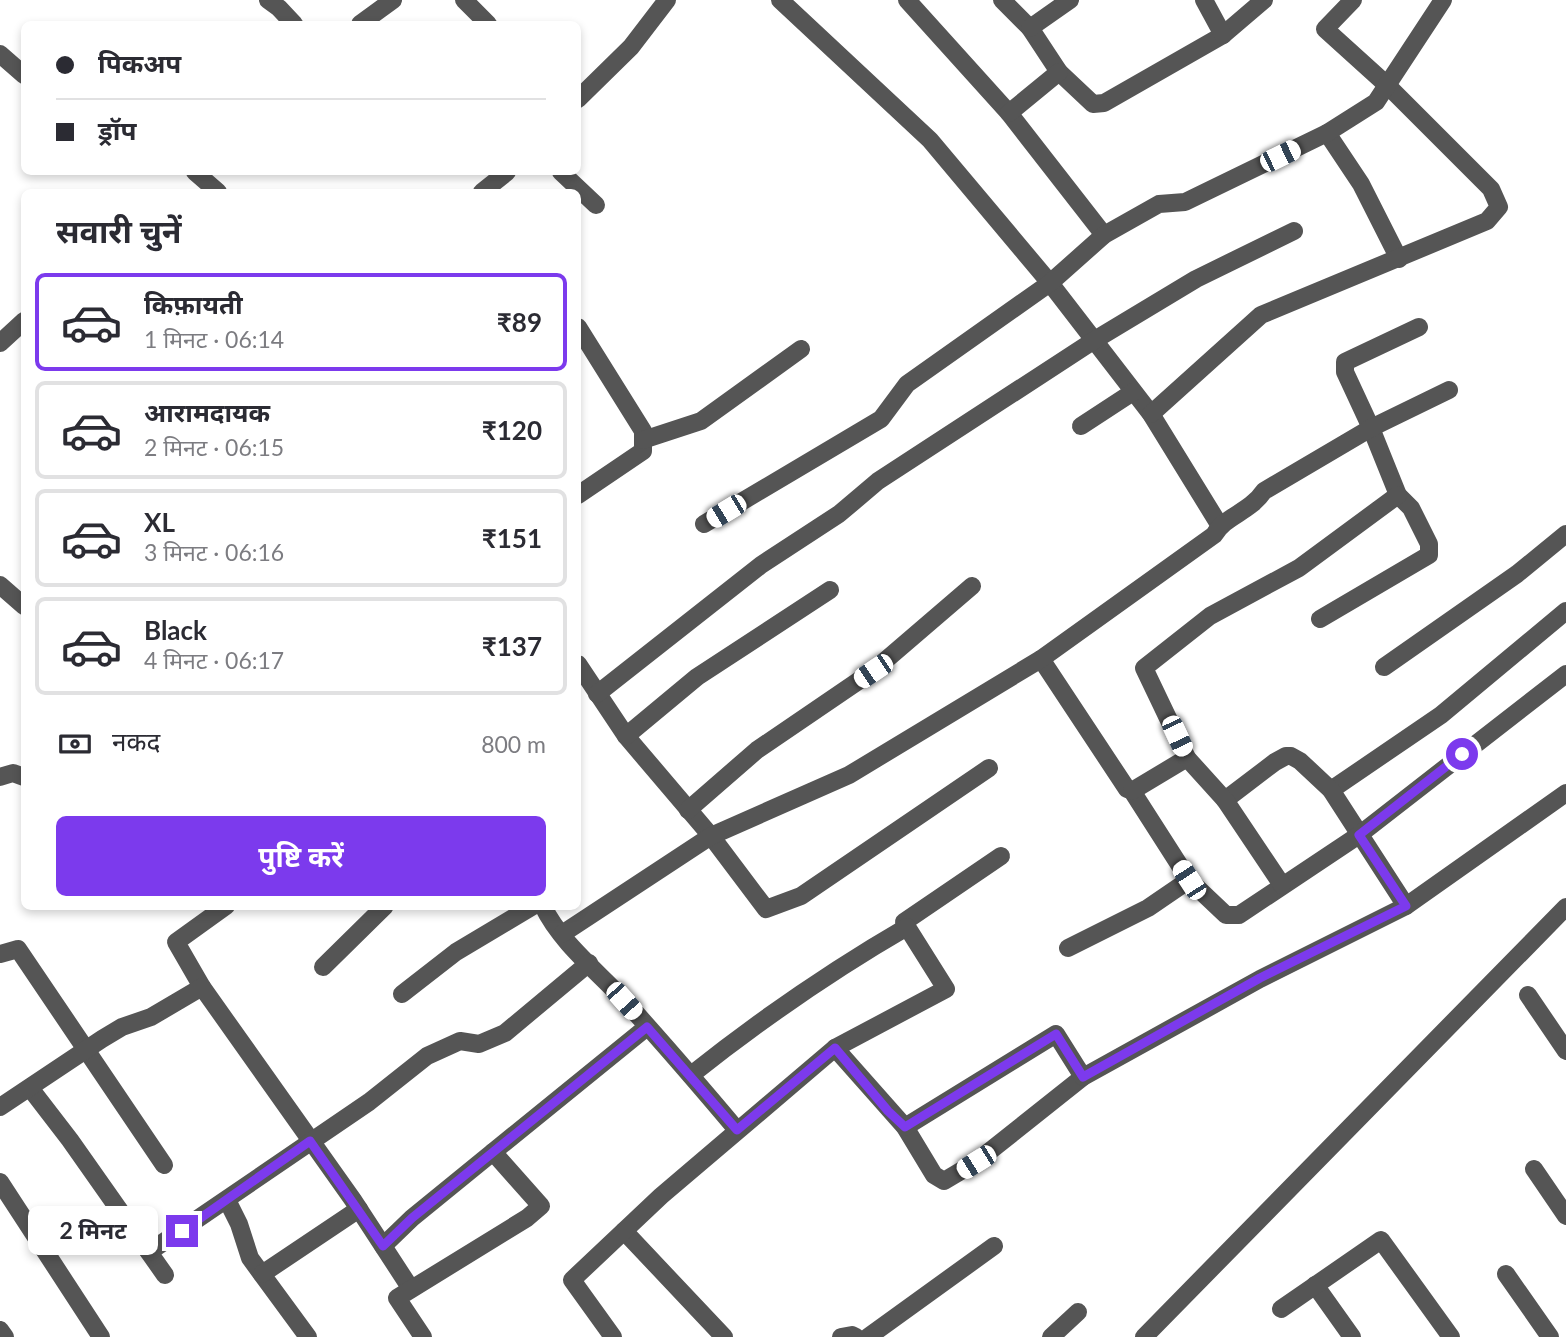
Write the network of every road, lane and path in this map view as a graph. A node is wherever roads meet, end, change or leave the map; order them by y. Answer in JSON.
{"nodes":[{"id":1,"x":268,"y":0,"type":"edge"},
{"id":2,"x":393,"y":0,"type":"edge"},
{"id":3,"x":464,"y":0,"type":"edge"},
{"id":4,"x":667,"y":0,"type":"edge"},
{"id":5,"x":780,"y":0,"type":"edge"},
{"id":6,"x":907,"y":0,"type":"edge"},
{"id":7,"x":1002,"y":0,"type":"edge"},
{"id":8,"x":1069,"y":0,"type":"edge"},
{"id":9,"x":1204,"y":0,"type":"edge"},
{"id":10,"x":1264,"y":0,"type":"edge"},
{"id":11,"x":1353,"y":0,"type":"edge"},
{"id":12,"x":1443,"y":0,"type":"edge"},
{"id":13,"x":291,"y":21,"type":"edge"},
{"id":14,"x":364,"y":21,"type":"edge"},
{"id":15,"x":485,"y":21,"type":"edge"},
{"id":16,"x":1030,"y":29,"type":"junction"},
{"id":17,"x":1223,"y":35,"type":"junction"},
{"id":18,"x":0,"y":54,"type":"edge"},
{"id":19,"x":21,"y":72,"type":"edge"},
{"id":20,"x":1059,"y":72,"type":"junction"},
{"id":21,"x":1388,"y":86,"type":"junction"},
{"id":22,"x":581,"y":96,"type":"edge"},
{"id":23,"x":1009,"y":113,"type":"junction"},
{"id":24,"x":1327,"y":132,"type":"junction"},
{"id":25,"x":502,"y":175,"type":"edge"},
{"id":26,"x":564,"y":175,"type":"edge"},
{"id":27,"x":486,"y":189,"type":"edge"},
{"id":28,"x":579,"y":189,"type":"edge"},
{"id":29,"x":581,"y":191,"type":"edge"},
{"id":30,"x":596,"y":205,"type":"dead end"},
{"id":31,"x":1294,"y":231,"type":"dead end"},
{"id":32,"x":1104,"y":235,"type":"junction"},
{"id":33,"x":1399,"y":259,"type":"junction"},
{"id":34,"x":1050,"y":283,"type":"junction"},
{"id":35,"x":21,"y":324,"type":"edge"},
{"id":36,"x":1419,"y":327,"type":"dead end"},
{"id":37,"x":581,"y":332,"type":"edge"},
{"id":38,"x":1093,"y":341,"type":"junction"},
{"id":39,"x":0,"y":343,"type":"edge"},
{"id":40,"x":801,"y":349,"type":"dead end"},
{"id":41,"x":1449,"y":390,"type":"dead end"},
{"id":42,"x":1133,"y":392,"type":"junction"},
{"id":43,"x":1151,"y":414,"type":"junction"},
{"id":44,"x":1081,"y":426,"type":"dead end"},
{"id":45,"x":1371,"y":428,"type":"junction"},
{"id":46,"x":643,"y":440,"type":"junction"},
{"id":47,"x":581,"y":493,"type":"edge"},
{"id":48,"x":1398,"y":495,"type":"junction"},
{"id":49,"x":704,"y":524,"type":"dead end"},
{"id":50,"x":1220,"y":526,"type":"junction"},
{"id":51,"x":1566,"y":534,"type":"edge"},
{"id":52,"x":0,"y":585,"type":"edge"},
{"id":53,"x":972,"y":586,"type":"dead end"},
{"id":54,"x":830,"y":590,"type":"dead end"},
{"id":55,"x":21,"y":603,"type":"edge"},
{"id":56,"x":1566,"y":611,"type":"edge"},
{"id":57,"x":1321,"y":620,"type":"dead end"},
{"id":58,"x":1041,"y":659,"type":"junction"},
{"id":59,"x":1384,"y":667,"type":"dead end"},
{"id":60,"x":581,"y":669,"type":"edge"},
{"id":61,"x":1566,"y":674,"type":"edge"},
{"id":62,"x":597,"y":694,"type":"junction"},
{"id":63,"x":626,"y":736,"type":"junction"},
{"id":64,"x":1187,"y":758,"type":"junction"},
{"id":65,"x":989,"y":768,"type":"dead end"},
{"id":66,"x":21,"y":776,"type":"edge"},
{"id":67,"x":0,"y":777,"type":"edge"},
{"id":68,"x":1331,"y":790,"type":"junction"},
{"id":69,"x":1132,"y":791,"type":"junction"},
{"id":70,"x":1566,"y":793,"type":"edge"},
{"id":71,"x":1225,"y":800,"type":"junction"},
{"id":72,"x":688,"y":810,"type":"junction"},
{"id":73,"x":1359,"y":835,"type":"junction"},
{"id":74,"x":711,"y":836,"type":"junction"},
{"id":75,"x":1001,"y":856,"type":"dead end"},
{"id":76,"x":1189,"y":880,"type":"junction"},
{"id":77,"x":1282,"y":885,"type":"junction"},
{"id":78,"x":1406,"y":906,"type":"junction"},
{"id":79,"x":1566,"y":907,"type":"edge"},
{"id":80,"x":220,"y":910,"type":"edge"},
{"id":81,"x":382,"y":910,"type":"edge"},
{"id":82,"x":526,"y":910,"type":"edge"},
{"id":83,"x":545,"y":910,"type":"edge"},
{"id":84,"x":907,"y":927,"type":"junction"},
{"id":85,"x":562,"y":934,"type":"junction"},
{"id":86,"x":1068,"y":948,"type":"dead end"},
{"id":87,"x":0,"y":954,"type":"edge"},
{"id":88,"x":589,"y":963,"type":"junction"},
{"id":89,"x":323,"y":967,"type":"dead end"},
{"id":90,"x":202,"y":987,"type":"junction"},
{"id":91,"x":401,"y":994,"type":"dead end"},
{"id":92,"x":1528,"y":995,"type":"dead end"},
{"id":93,"x":647,"y":1027,"type":"junction"},
{"id":94,"x":835,"y":1048,"type":"junction"},
{"id":95,"x":86,"y":1050,"type":"junction"},
{"id":96,"x":1566,"y":1051,"type":"edge"},
{"id":97,"x":691,"y":1075,"type":"junction"},
{"id":98,"x":1083,"y":1077,"type":"junction"},
{"id":99,"x":30,"y":1088,"type":"junction"},
{"id":100,"x":0,"y":1107,"type":"edge"},
{"id":101,"x":905,"y":1127,"type":"junction"},
{"id":102,"x":737,"y":1130,"type":"junction"},
{"id":103,"x":310,"y":1141,"type":"junction"},
{"id":104,"x":493,"y":1152,"type":"junction"},
{"id":105,"x":164,"y":1165,"type":"dead end"},
{"id":106,"x":1534,"y":1168,"type":"dead end"},
{"id":107,"x":0,"y":1182,"type":"edge"},
{"id":108,"x":227,"y":1200,"type":"junction"},
{"id":109,"x":359,"y":1209,"type":"junction"},
{"id":110,"x":1566,"y":1216,"type":"edge"},
{"id":111,"x":624,"y":1231,"type":"junction"},
{"id":112,"x":383,"y":1246,"type":"junction"},
{"id":113,"x":994,"y":1246,"type":"dead end"},
{"id":114,"x":149,"y":1252,"type":"junction"},
{"id":115,"x":262,"y":1274,"type":"junction"},
{"id":116,"x":1506,"y":1274,"type":"dead end"},
{"id":117,"x":165,"y":1275,"type":"dead end"},
{"id":118,"x":1315,"y":1285,"type":"junction"},
{"id":119,"x":411,"y":1289,"type":"junction"},
{"id":120,"x":1281,"y":1309,"type":"dead end"},
{"id":121,"x":1078,"y":1312,"type":"dead end"},
{"id":122,"x":0,"y":1330,"type":"edge"},
{"id":123,"x":5,"y":1337,"type":"edge"},
{"id":124,"x":101,"y":1337,"type":"edge"},
{"id":125,"x":308,"y":1337,"type":"edge"},
{"id":126,"x":423,"y":1337,"type":"edge"},
{"id":127,"x":613,"y":1337,"type":"edge"},
{"id":128,"x":724,"y":1337,"type":"edge"},
{"id":129,"x":841,"y":1337,"type":"edge"},
{"id":130,"x":856,"y":1337,"type":"edge"},
{"id":131,"x":868,"y":1337,"type":"edge"},
{"id":132,"x":1051,"y":1337,"type":"edge"},
{"id":133,"x":1144,"y":1337,"type":"edge"},
{"id":134,"x":1352,"y":1337,"type":"edge"},
{"id":135,"x":1451,"y":1337,"type":"edge"},
{"id":136,"x":1550,"y":1337,"type":"edge"}],
"edges":[{"from":1,"to":13,"type":"street"},
{"from":2,"to":14,"type":"street"},
{"from":3,"to":15,"type":"street"},
{"from":4,"to":22,"type":"street"},
{"from":5,"to":34,"type":"street"},
{"from":6,"to":23,"type":"street"},
{"from":7,"to":16,"type":"street"},
{"from":8,"to":16,"type":"street"},
{"from":9,"to":17,"type":"street"},
{"from":10,"to":17,"type":"street"},
{"from":11,"to":21,"type":"street"},
{"from":12,"to":21,"type":"street"},
{"from":16,"to":20,"type":"street"},
{"from":17,"to":20,"type":"street"},
{"from":18,"to":19,"type":"street"},
{"from":20,"to":23,"type":"street"},
{"from":21,"to":24,"type":"street"},
{"from":21,"to":33,"type":"street"},
{"from":23,"to":32,"type":"street"},
{"from":24,"to":32,"type":"street"},
{"from":24,"to":33,"type":"street"},
{"from":25,"to":27,"type":"street"},
{"from":26,"to":28,"type":"street"},
{"from":29,"to":30,"type":"street"},
{"from":31,"to":38,"type":"street"},
{"from":32,"to":34,"type":"street"},
{"from":33,"to":43,"type":"street"},
{"from":34,"to":38,"type":"street"},
{"from":34,"to":49,"type":"street"},
{"from":35,"to":39,"type":"street"},
{"from":36,"to":45,"type":"street"},
{"from":37,"to":46,"type":"street"},
{"from":38,"to":42,"type":"street"},
{"from":38,"to":62,"type":"street"},
{"from":40,"to":46,"type":"street"},
{"from":41,"to":45,"type":"street"},
{"from":42,"to":43,"type":"street"},
{"from":42,"to":44,"type":"street"},
{"from":43,"to":50,"type":"street"},
{"from":45,"to":48,"type":"street"},
{"from":45,"to":50,"type":"street"},
{"from":46,"to":47,"type":"street"},
{"from":48,"to":57,"type":"street"},
{"from":48,"to":64,"type":"street"},
{"from":50,"to":58,"type":"street"},
{"from":51,"to":59,"type":"street"},
{"from":52,"to":55,"type":"street"},
{"from":53,"to":72,"type":"street"},
{"from":54,"to":63,"type":"street"},
{"from":56,"to":68,"type":"street"},
{"from":58,"to":69,"type":"street"},
{"from":58,"to":74,"type":"street"},
{"from":60,"to":62,"type":"street"},
{"from":61,"to":73,"type":"street"},
{"from":62,"to":63,"type":"street"},
{"from":63,"to":72,"type":"street"},
{"from":64,"to":69,"type":"street"},
{"from":64,"to":71,"type":"street"},
{"from":65,"to":74,"type":"street"},
{"from":66,"to":67,"type":"street"},
{"from":68,"to":71,"type":"street"},
{"from":68,"to":73,"type":"street"},
{"from":69,"to":76,"type":"street"},
{"from":70,"to":78,"type":"street"},
{"from":71,"to":77,"type":"street"},
{"from":72,"to":74,"type":"street"},
{"from":73,"to":77,"type":"street"},
{"from":73,"to":78,"type":"street"},
{"from":74,"to":85,"type":"street"},
{"from":75,"to":84,"type":"street"},
{"from":76,"to":77,"type":"street"},
{"from":76,"to":86,"type":"street"},
{"from":78,"to":98,"type":"street"},
{"from":79,"to":133,"type":"street"},
{"from":80,"to":90,"type":"street"},
{"from":81,"to":89,"type":"street"},
{"from":82,"to":91,"type":"street"},
{"from":83,"to":85,"type":"street"},
{"from":84,"to":94,"type":"street"},
{"from":84,"to":97,"type":"street"},
{"from":85,"to":88,"type":"street"},
{"from":87,"to":95,"type":"street"},
{"from":88,"to":93,"type":"street"},
{"from":88,"to":103,"type":"street"},
{"from":90,"to":95,"type":"street"},
{"from":90,"to":103,"type":"street"},
{"from":92,"to":96,"type":"street"},
{"from":93,"to":97,"type":"street"},
{"from":93,"to":104,"type":"street"},
{"from":94,"to":101,"type":"street"},
{"from":94,"to":102,"type":"street"},
{"from":95,"to":99,"type":"street"},
{"from":95,"to":105,"type":"street"},
{"from":97,"to":102,"type":"street"},
{"from":98,"to":101,"type":"street"},
{"from":98,"to":101,"type":"street"},
{"from":99,"to":100,"type":"street"},
{"from":99,"to":114,"type":"street"},
{"from":102,"to":111,"type":"street"},
{"from":103,"to":108,"type":"street"},
{"from":103,"to":109,"type":"street"},
{"from":104,"to":112,"type":"street"},
{"from":104,"to":119,"type":"street"},
{"from":106,"to":110,"type":"street"},
{"from":107,"to":124,"type":"street"},
{"from":108,"to":114,"type":"street"},
{"from":108,"to":115,"type":"street"},
{"from":109,"to":112,"type":"street"},
{"from":109,"to":115,"type":"street"},
{"from":111,"to":127,"type":"street"},
{"from":111,"to":128,"type":"street"},
{"from":112,"to":119,"type":"street"},
{"from":113,"to":131,"type":"street"},
{"from":114,"to":117,"type":"street"},
{"from":115,"to":125,"type":"street"},
{"from":116,"to":136,"type":"street"},
{"from":118,"to":120,"type":"street"},
{"from":118,"to":134,"type":"street"},
{"from":118,"to":135,"type":"street"},
{"from":119,"to":126,"type":"street"},
{"from":121,"to":132,"type":"street"},
{"from":122,"to":123,"type":"street"},
{"from":129,"to":130,"type":"street"}]}
